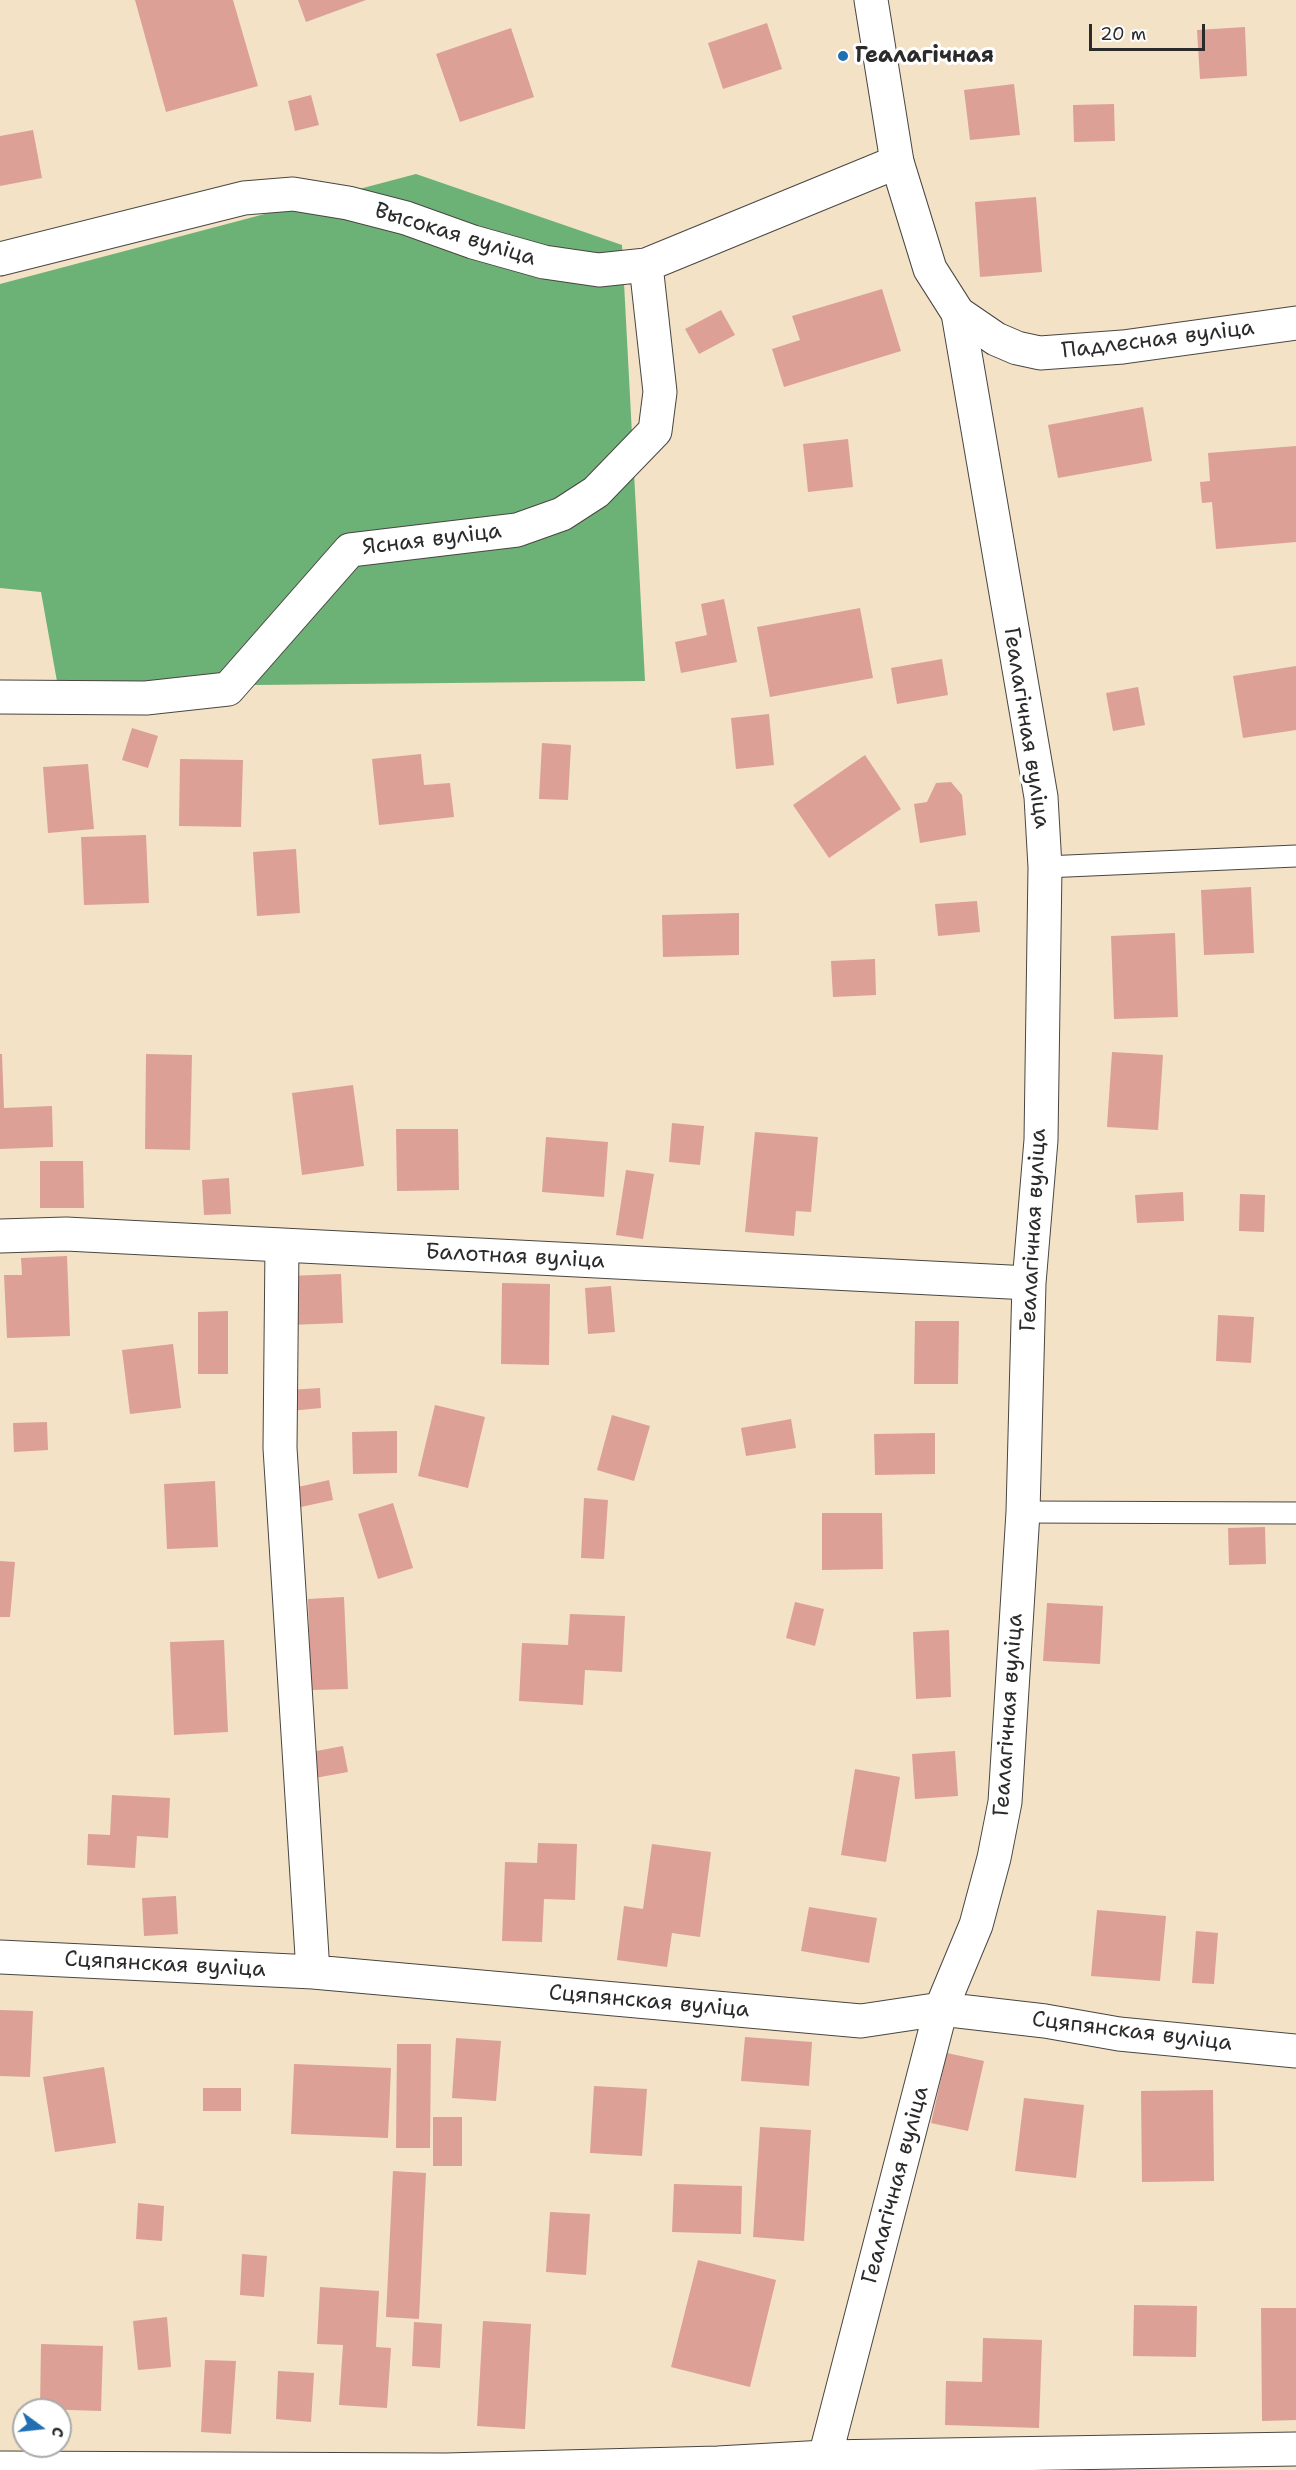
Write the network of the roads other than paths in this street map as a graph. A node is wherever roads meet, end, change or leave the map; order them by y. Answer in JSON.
{"nodes":[{"id":1,"x":871,"y":0,"type":"edge"},
{"id":2,"x":897,"y":162,"type":"junction"},
{"id":3,"x":0,"y":259,"type":"edge"},
{"id":4,"x":646,"y":265,"type":"junction"},
{"id":5,"x":958,"y":314,"type":"junction"},
{"id":6,"x":1296,"y":323,"type":"edge"},
{"id":7,"x":0,"y":697,"type":"edge"},
{"id":8,"x":1296,"y":856,"type":"edge"},
{"id":9,"x":1045,"y":867,"type":"junction"},
{"id":10,"x":0,"y":1236,"type":"edge"},
{"id":11,"x":282,"y":1245,"type":"junction"},
{"id":12,"x":1029,"y":1283,"type":"junction"},
{"id":13,"x":1023,"y":1512,"type":"junction"},
{"id":14,"x":1296,"y":1513,"type":"edge"},
{"id":15,"x":0,"y":1957,"type":"edge"},
{"id":16,"x":313,"y":1972,"type":"junction"},
{"id":17,"x":941,"y":2009,"type":"junction"},
{"id":18,"x":1296,"y":2051,"type":"edge"},
{"id":19,"x":1296,"y":2449,"type":"edge"},
{"id":20,"x":825,"y":2457,"type":"junction"},
{"id":21,"x":716,"y":2467,"type":"edge"},
{"id":22,"x":0,"y":2468,"type":"edge"}],
"edges":[{"from":1,"to":2,"type":"street","name":"Геалагічная вуліца"},
{"from":2,"to":4,"type":"street","name":"Высокая вуліца"},
{"from":2,"to":5,"type":"street","name":"Геалагічная вуліца"},
{"from":3,"to":4,"type":"street","name":"Высокая вуліца"},
{"from":4,"to":7,"type":"street","name":"Ясная вуліца"},
{"from":5,"to":6,"type":"street","name":"Падлесная вуліца"},
{"from":5,"to":9,"type":"street","name":"Геалагічная вуліца"},
{"from":8,"to":9,"type":"lane"},
{"from":9,"to":12,"type":"street","name":"Геалагічная вуліца"},
{"from":10,"to":11,"type":"street","name":"Балотная вуліца"},
{"from":11,"to":12,"type":"street","name":"Балотная вуліца"},
{"from":11,"to":16,"type":"street"},
{"from":12,"to":13,"type":"street","name":"Геалагічная вуліца"},
{"from":13,"to":14,"type":"lane"},
{"from":13,"to":17,"type":"street","name":"Геалагічная вуліца"},
{"from":15,"to":16,"type":"street","name":"Сцяпянская вуліца"},
{"from":16,"to":17,"type":"street","name":"Сцяпянская вуліца"},
{"from":17,"to":18,"type":"street","name":"Сцяпянская вуліца"},
{"from":17,"to":20,"type":"street","name":"Геалагічная вуліца"},
{"from":19,"to":20,"type":"street"},
{"from":20,"to":21,"type":"street"},
{"from":21,"to":22,"type":"street"}]}
